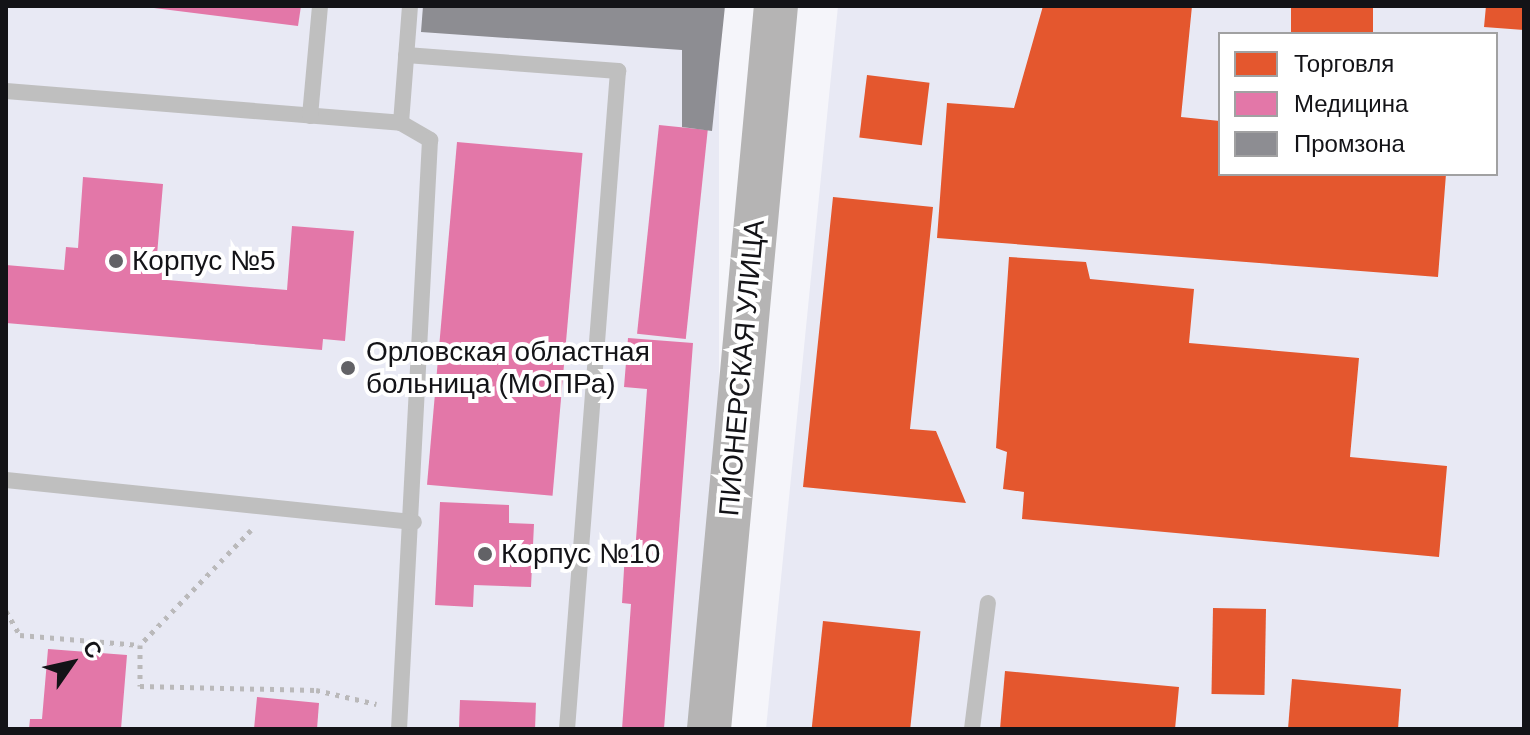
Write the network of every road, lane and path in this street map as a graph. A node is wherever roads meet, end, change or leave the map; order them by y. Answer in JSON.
{"nodes":[{"id":1,"x":320,"y":6,"type":"edge"},
{"id":2,"x":410,"y":6,"type":"edge"},
{"id":3,"x":776,"y":6,"type":"edge"},
{"id":4,"x":406,"y":55,"type":"junction"},
{"id":5,"x":6,"y":91,"type":"edge"},
{"id":6,"x":310,"y":116,"type":"junction"},
{"id":7,"x":401,"y":123,"type":"junction"},
{"id":8,"x":6,"y":480,"type":"edge"},
{"id":9,"x":272,"y":507,"type":"junction"},
{"id":10,"x":414,"y":522,"type":"junction"},
{"id":11,"x":988,"y":603,"type":"dead end"},
{"id":12,"x":6,"y":611,"type":"edge"},
{"id":13,"x":140,"y":645,"type":"junction"},
{"id":14,"x":400,"y":710,"type":"junction"},
{"id":15,"x":399,"y":729,"type":"edge"},
{"id":16,"x":567,"y":729,"type":"edge"},
{"id":17,"x":709,"y":729,"type":"edge"},
{"id":18,"x":972,"y":729,"type":"edge"}],
"edges":[{"from":1,"to":6,"type":"lane"},
{"from":2,"to":4,"type":"lane"},
{"from":3,"to":17,"type":"main road","name":"ПИОНЕРСКАЯ УЛИЦА"},
{"from":4,"to":7,"type":"lane"},
{"from":4,"to":16,"type":"lane"},
{"from":5,"to":6,"type":"lane"},
{"from":6,"to":7,"type":"lane"},
{"from":7,"to":10,"type":"lane"},
{"from":8,"to":9,"type":"lane"},
{"from":9,"to":10,"type":"lane"},
{"from":9,"to":13,"type":"path"},
{"from":10,"to":14,"type":"lane"},
{"from":11,"to":18,"type":"lane"},
{"from":12,"to":13,"type":"path"},
{"from":13,"to":14,"type":"path"},
{"from":14,"to":15,"type":"lane"}]}
